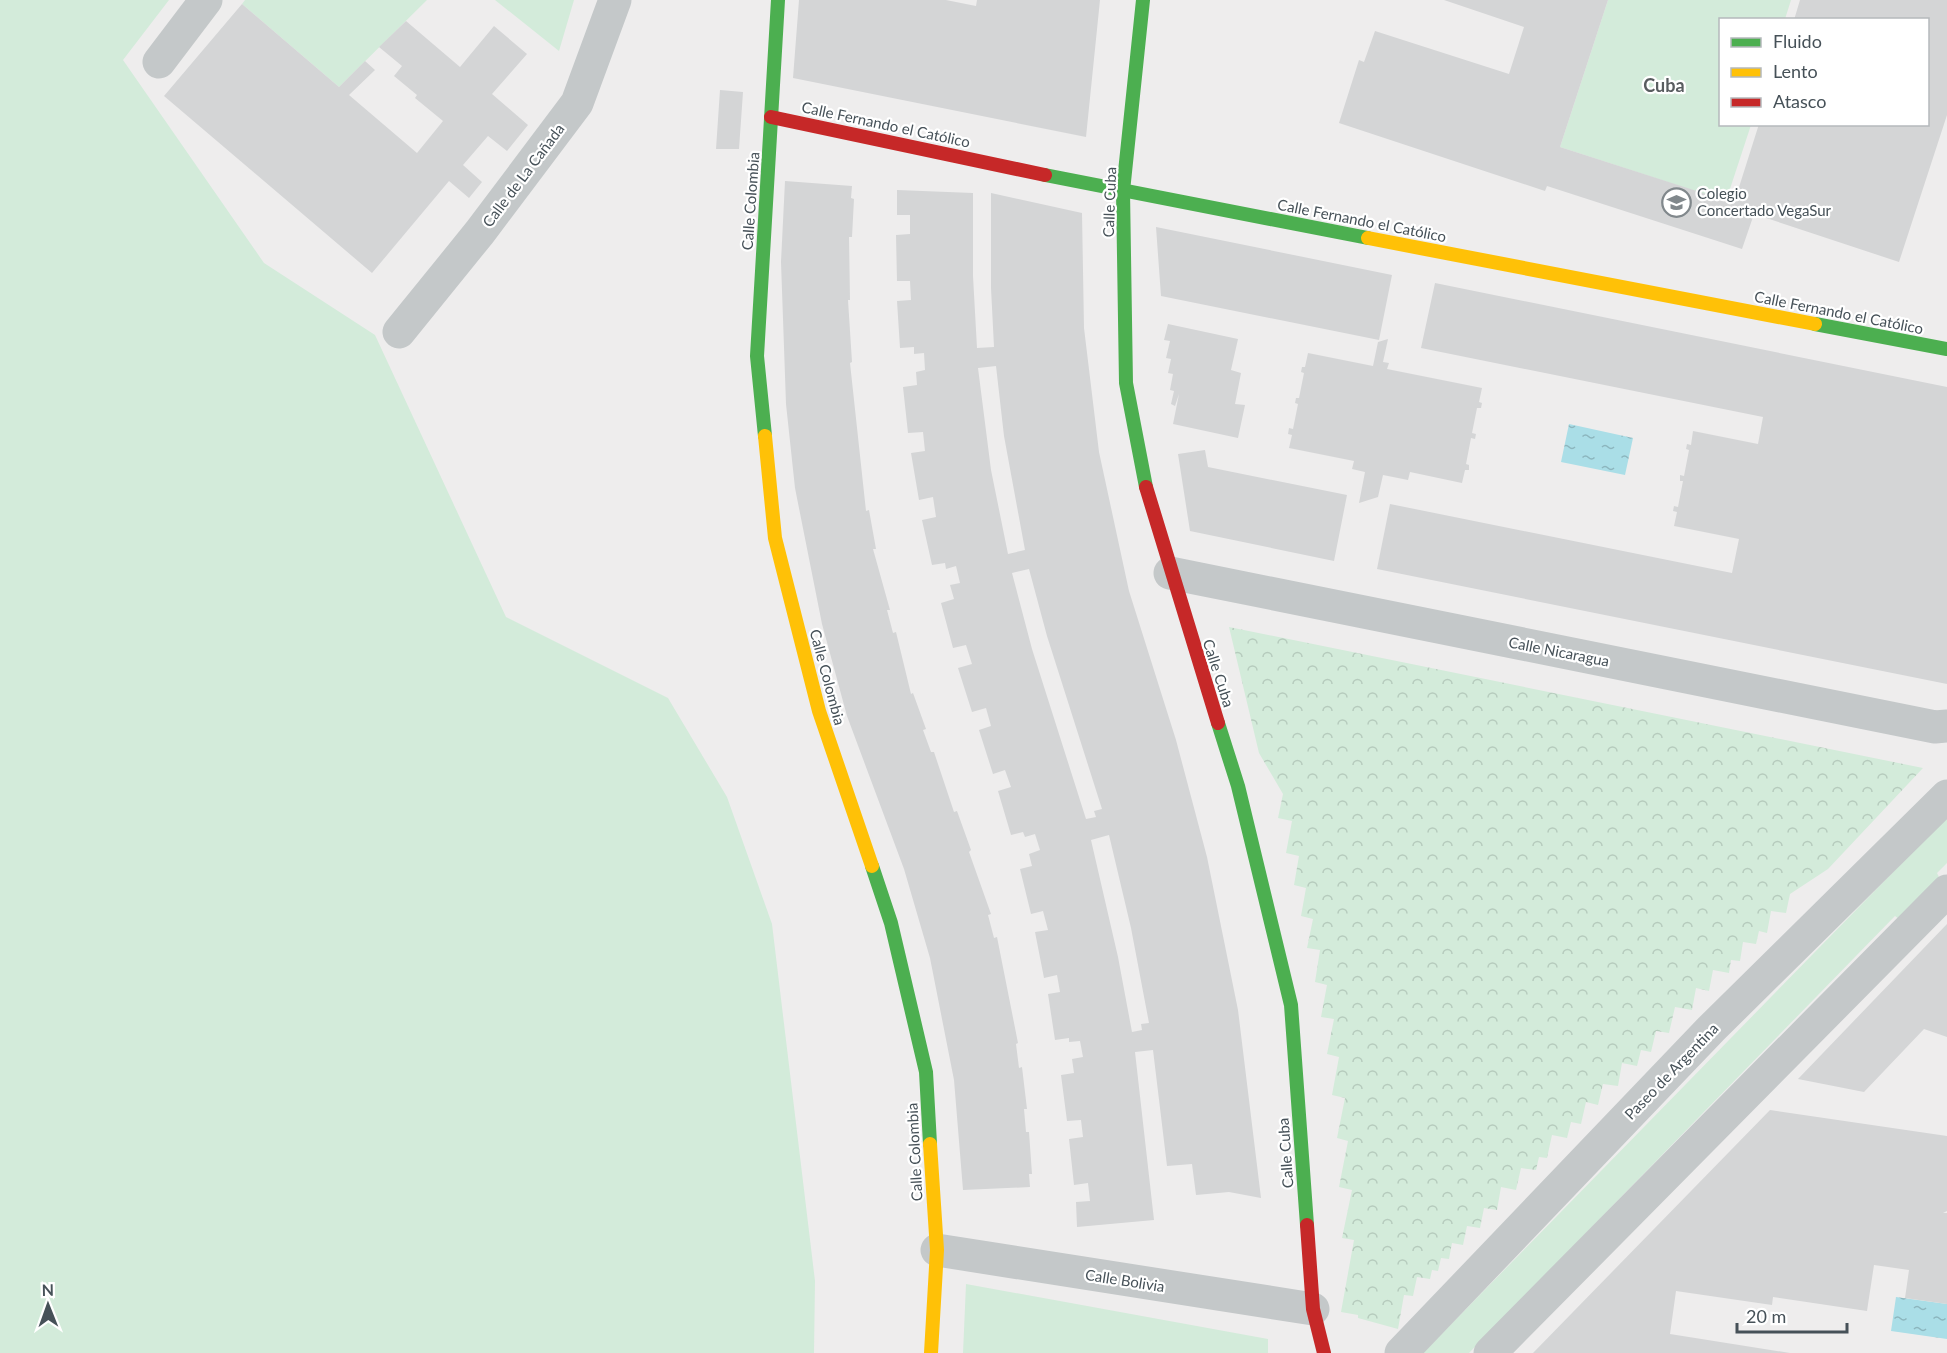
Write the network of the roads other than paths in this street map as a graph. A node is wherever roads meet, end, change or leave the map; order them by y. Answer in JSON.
{"nodes":[{"id":1,"x":206,"y":0,"type":"edge"},
{"id":2,"x":615,"y":0,"type":"edge"},
{"id":3,"x":778,"y":0,"type":"edge"},
{"id":4,"x":1143,"y":0,"type":"edge"},
{"id":5,"x":159,"y":62,"type":"dead end"},
{"id":6,"x":771,"y":117,"type":"junction"},
{"id":7,"x":1123,"y":191,"type":"junction"},
{"id":8,"x":399,"y":332,"type":"dead end"},
{"id":9,"x":1947,"y":349,"type":"edge"},
{"id":10,"x":1170,"y":573,"type":"junction"},
{"id":11,"x":1947,"y":726,"type":"edge"},
{"id":12,"x":1947,"y":796,"type":"edge"},
{"id":13,"x":1947,"y":891,"type":"edge"},
{"id":14,"x":937,"y":1250,"type":"junction"},
{"id":15,"x":1313,"y":1309,"type":"junction"},
{"id":16,"x":931,"y":1353,"type":"edge"},
{"id":17,"x":1324,"y":1353,"type":"edge"},
{"id":18,"x":1401,"y":1353,"type":"edge"},
{"id":19,"x":1490,"y":1353,"type":"edge"}],
"edges":[{"from":1,"to":5,"type":"street"},
{"from":2,"to":8,"type":"street","name":"Calle de La Cañada"},
{"from":3,"to":6,"type":"street","name":"Calle Colombia"},
{"from":4,"to":7,"type":"street","name":"Calle Cuba"},
{"from":6,"to":7,"type":"street","name":"Calle Fernando el Católico"},
{"from":6,"to":14,"type":"street","name":"Calle Colombia"},
{"from":7,"to":9,"type":"street","name":"Calle Fernando el Católico"},
{"from":7,"to":10,"type":"street","name":"Calle Cuba"},
{"from":10,"to":11,"type":"street","name":"Calle Nicaragua"},
{"from":10,"to":15,"type":"street","name":"Calle Cuba"},
{"from":12,"to":18,"type":"street","name":"Paseo de Argentina"},
{"from":13,"to":19,"type":"street"},
{"from":14,"to":15,"type":"street","name":"Calle Bolivia"},
{"from":14,"to":16,"type":"street","name":"Calle Colombia"},
{"from":15,"to":17,"type":"street","name":"Calle Cuba"}]}
